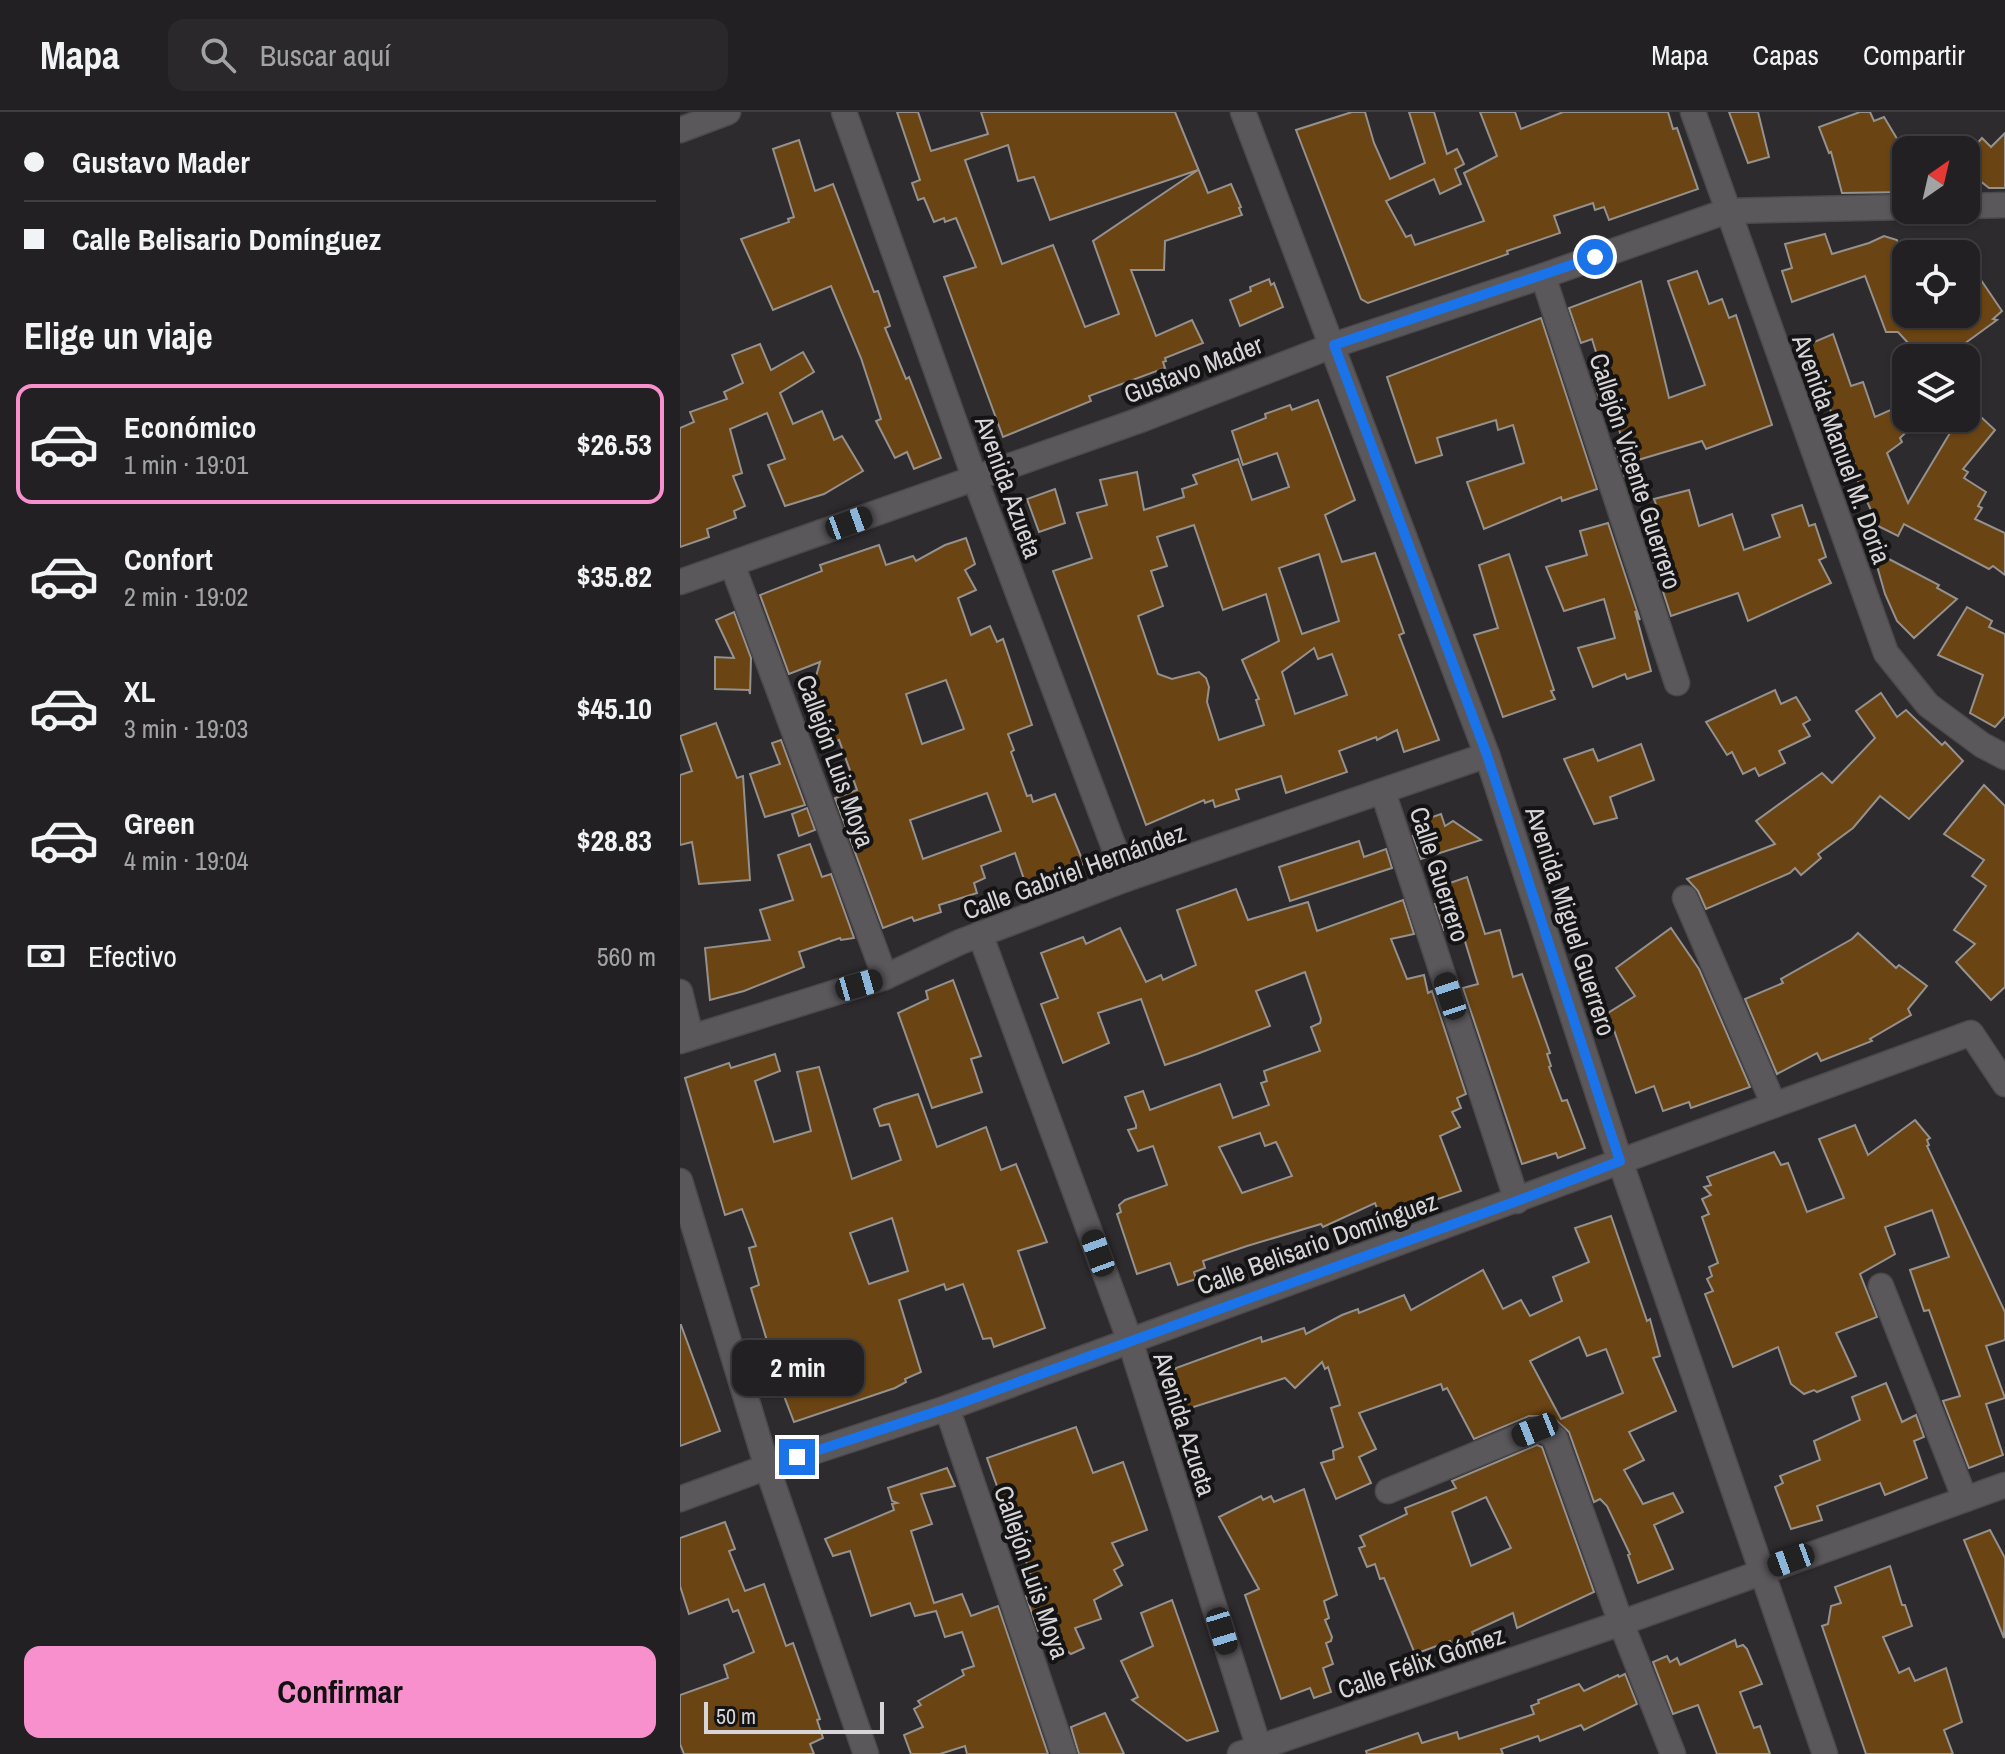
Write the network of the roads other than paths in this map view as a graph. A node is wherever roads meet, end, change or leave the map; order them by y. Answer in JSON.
{"nodes":[{"id":1,"x":728,"y":112,"type":"edge"},
{"id":2,"x":844,"y":112,"type":"edge"},
{"id":3,"x":1243,"y":112,"type":"edge"},
{"id":4,"x":1693,"y":112,"type":"edge"},
{"id":5,"x":680,"y":130,"type":"edge"},
{"id":6,"x":1980,"y":206,"type":"edge"},
{"id":7,"x":1892,"y":207,"type":"edge"},
{"id":8,"x":2004,"y":207,"type":"edge"},
{"id":9,"x":1727,"y":211,"type":"junction"},
{"id":10,"x":1543,"y":276,"type":"junction"},
{"id":11,"x":1334,"y":345,"type":"junction"},
{"id":12,"x":975,"y":479,"type":"junction"},
{"id":13,"x":732,"y":564,"type":"junction"},
{"id":14,"x":680,"y":582,"type":"edge"},
{"id":15,"x":1677,"y":683,"type":"dead end"},
{"id":16,"x":1487,"y":755,"type":"junction"},
{"id":17,"x":2005,"y":757,"type":"edge"},
{"id":18,"x":1383,"y":792,"type":"junction"},
{"id":19,"x":1126,"y":879,"type":"junction"},
{"id":20,"x":1685,"y":898,"type":"dead end"},
{"id":21,"x":980,"y":934,"type":"junction"},
{"id":22,"x":885,"y":977,"type":"junction"},
{"id":23,"x":680,"y":992,"type":"edge"},
{"id":24,"x":686,"y":1039,"type":"edge"},
{"id":25,"x":2005,"y":1084,"type":"edge"},
{"id":26,"x":1774,"y":1105,"type":"junction"},
{"id":27,"x":1620,"y":1161,"type":"junction"},
{"id":28,"x":680,"y":1181,"type":"edge"},
{"id":29,"x":1517,"y":1201,"type":"junction"},
{"id":30,"x":1881,"y":1286,"type":"dead end"},
{"id":31,"x":1130,"y":1341,"type":"junction"},
{"id":32,"x":947,"y":1408,"type":"junction"},
{"id":33,"x":767,"y":1467,"type":"junction"},
{"id":34,"x":2005,"y":1485,"type":"edge"},
{"id":35,"x":1388,"y":1491,"type":"dead end"},
{"id":36,"x":680,"y":1499,"type":"edge"},
{"id":37,"x":1965,"y":1499,"type":"junction"},
{"id":38,"x":1762,"y":1570,"type":"junction"},
{"id":39,"x":1621,"y":1623,"type":"junction"},
{"id":40,"x":1253,"y":1752,"type":"edge"},
{"id":41,"x":866,"y":1754,"type":"edge"},
{"id":42,"x":1064,"y":1754,"type":"edge"},
{"id":43,"x":1673,"y":1754,"type":"edge"},
{"id":44,"x":1825,"y":1754,"type":"edge"}],
"edges":[{"from":1,"to":5,"type":"street"},
{"from":2,"to":12,"type":"street","name":"Avenida Azueta"},
{"from":3,"to":11,"type":"street","name":"Avenida Miguel Guerrero"},
{"from":4,"to":9,"type":"street","name":"Avenida Manuel M. Doria"},
{"from":6,"to":8,"type":"street"},
{"from":7,"to":9,"type":"street","name":"Gustavo Mader"},
{"from":9,"to":10,"type":"street","name":"Gustavo Mader"},
{"from":9,"to":17,"type":"street","name":"Avenida Manuel M. Doria"},
{"from":10,"to":11,"type":"street","name":"Gustavo Mader"},
{"from":10,"to":15,"type":"street","name":"Callejón Vicente Guerrero"},
{"from":11,"to":12,"type":"street","name":"Gustavo Mader"},
{"from":11,"to":16,"type":"street","name":"Avenida Miguel Guerrero"},
{"from":12,"to":13,"type":"street","name":"Gustavo Mader"},
{"from":12,"to":19,"type":"street","name":"Avenida Azueta"},
{"from":13,"to":14,"type":"street","name":"Gustavo Mader"},
{"from":13,"to":22,"type":"street","name":"Callejón Luis Moya"},
{"from":16,"to":18,"type":"street","name":"Calle Gabriel Hernández"},
{"from":16,"to":27,"type":"street","name":"Avenida Miguel Guerrero"},
{"from":18,"to":19,"type":"street","name":"Calle Gabriel Hernández"},
{"from":18,"to":29,"type":"street","name":"Calle Guerrero"},
{"from":19,"to":21,"type":"street","name":"Calle Gabriel Hernández"},
{"from":20,"to":26,"type":"street"},
{"from":21,"to":22,"type":"street","name":"Calle Gabriel Hernández"},
{"from":21,"to":31,"type":"street","name":"Avenida Azueta"},
{"from":22,"to":24,"type":"street","name":"Calle Gabriel Hernández"},
{"from":23,"to":24,"type":"street"},
{"from":25,"to":26,"type":"street","name":"Calle Belisario Domínguez"},
{"from":26,"to":27,"type":"street","name":"Calle Belisario Domínguez"},
{"from":27,"to":29,"type":"street","name":"Calle Belisario Domínguez"},
{"from":27,"to":38,"type":"street","name":"Avenida Miguel Guerrero"},
{"from":28,"to":33,"type":"street"},
{"from":29,"to":31,"type":"street","name":"Calle Belisario Domínguez"},
{"from":30,"to":37,"type":"street"},
{"from":31,"to":32,"type":"street","name":"Calle Belisario Domínguez"},
{"from":31,"to":40,"type":"street","name":"Avenida Azueta"},
{"from":32,"to":33,"type":"street","name":"Calle Belisario Domínguez"},
{"from":32,"to":42,"type":"street","name":"Callejón Luis Moya"},
{"from":33,"to":36,"type":"street","name":"Calle Belisario Domínguez"},
{"from":33,"to":41,"type":"street"},
{"from":34,"to":37,"type":"street","name":"Calle Félix Gómez"},
{"from":35,"to":39,"type":"street"},
{"from":37,"to":38,"type":"street","name":"Calle Félix Gómez"},
{"from":38,"to":39,"type":"street","name":"Calle Félix Gómez"},
{"from":38,"to":44,"type":"street","name":"Avenida Miguel Guerrero"},
{"from":39,"to":40,"type":"street","name":"Calle Félix Gómez"},
{"from":39,"to":43,"type":"street"}]}
